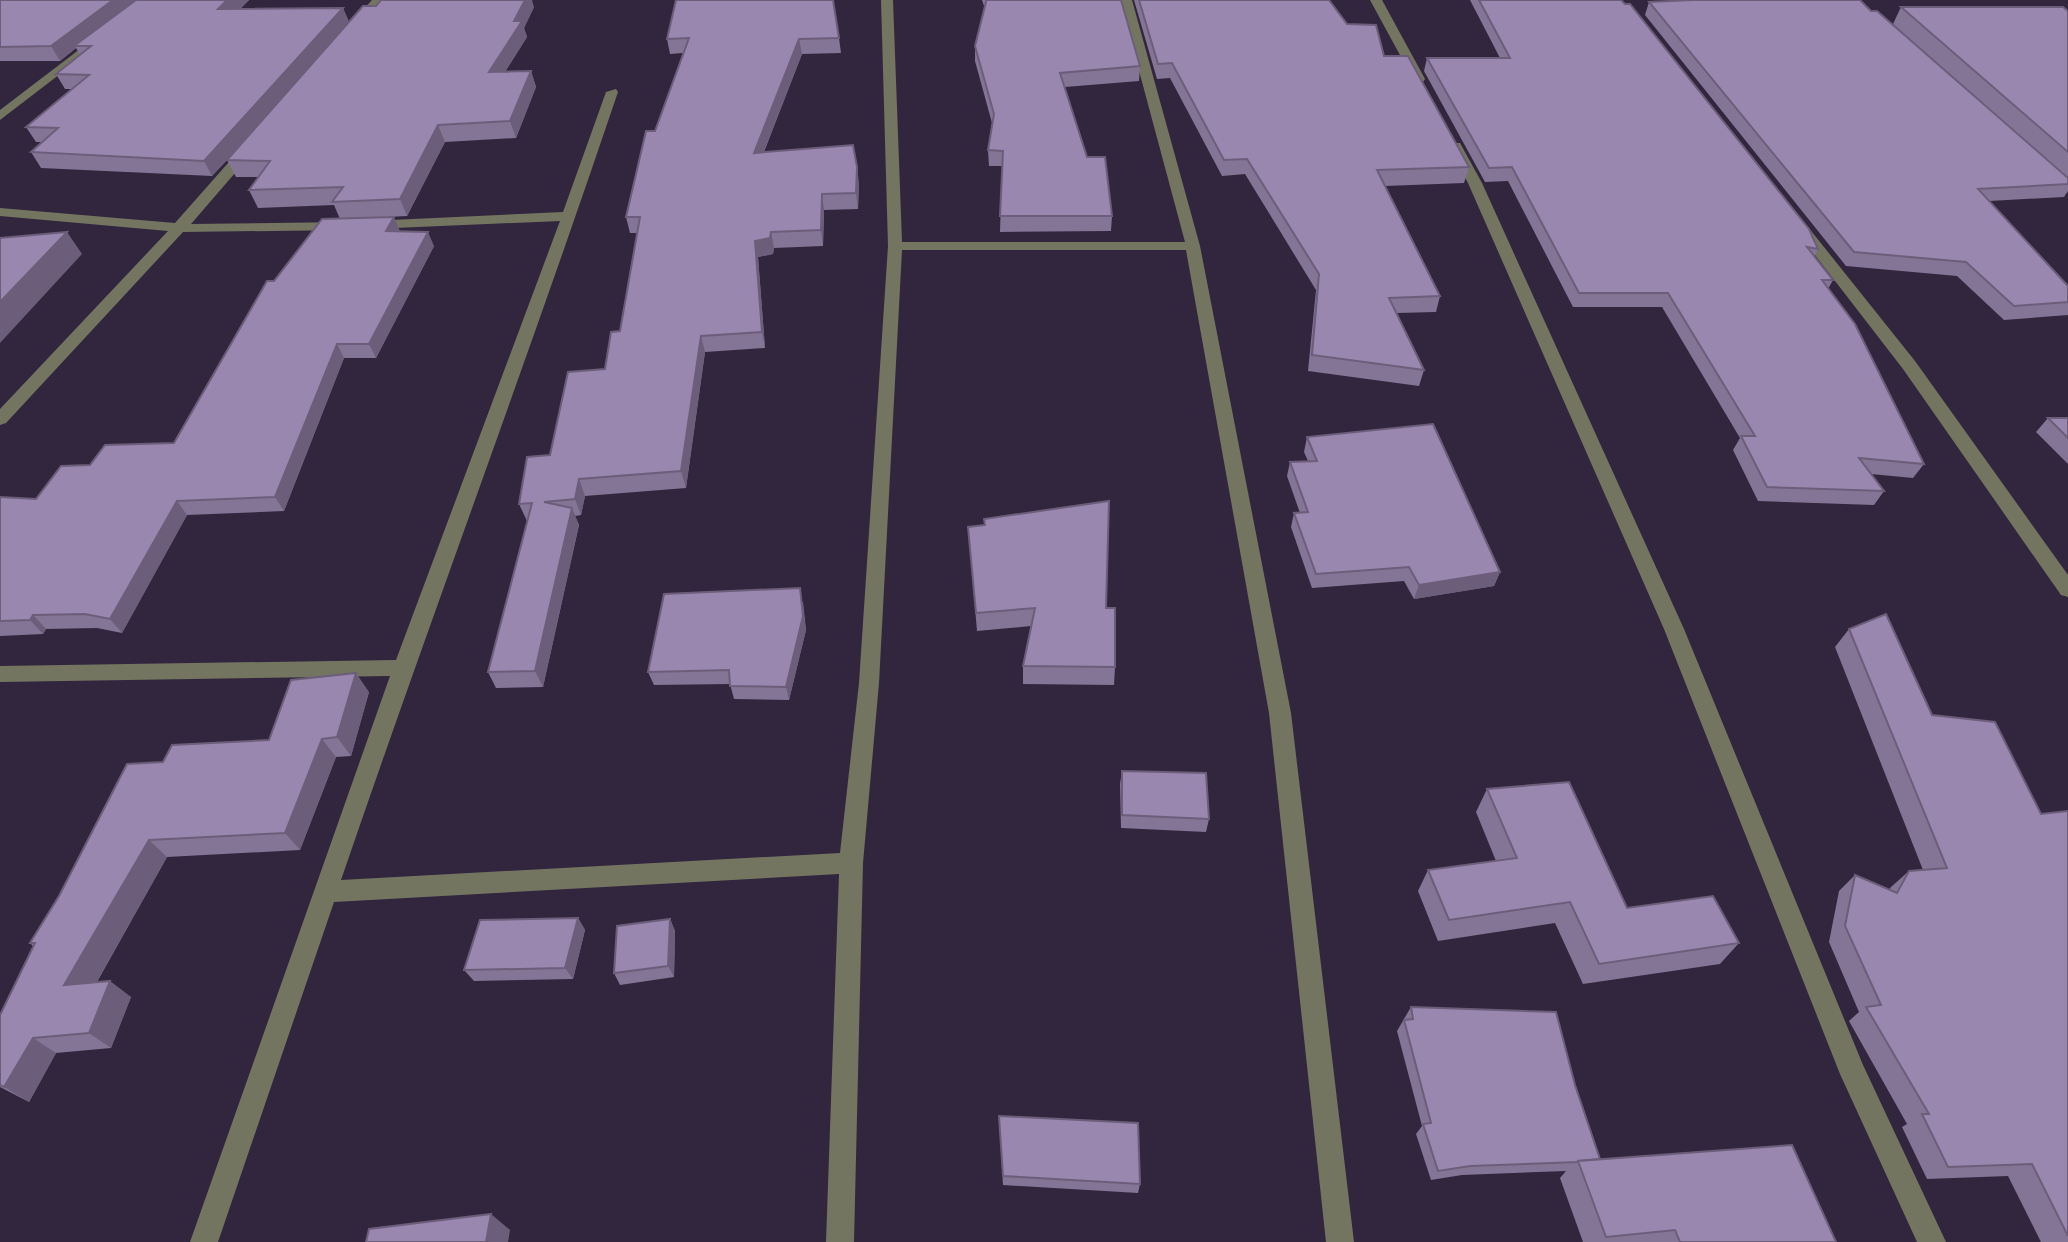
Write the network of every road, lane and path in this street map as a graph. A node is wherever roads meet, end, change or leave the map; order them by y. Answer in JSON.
{"nodes":[{"id":1,"x":378,"y":0,"type":"edge"},
{"id":2,"x":887,"y":0,"type":"edge"},
{"id":3,"x":1126,"y":0,"type":"edge"},
{"id":4,"x":1376,"y":0,"type":"edge"},
{"id":5,"x":113,"y":29,"type":"edge"},
{"id":6,"x":346,"y":36,"type":"edge"},
{"id":7,"x":1425,"y":91,"type":"edge"},
{"id":8,"x":612,"y":92,"type":"dead end"},
{"id":9,"x":0,"y":116,"type":"edge"},
{"id":10,"x":1447,"y":130,"type":"edge"},
{"id":11,"x":262,"y":132,"type":"edge"},
{"id":12,"x":0,"y":212,"type":"edge"},
{"id":13,"x":1791,"y":214,"type":"edge"},
{"id":14,"x":569,"y":216,"type":"junction"},
{"id":15,"x":179,"y":228,"type":"junction"},
{"id":16,"x":895,"y":246,"type":"junction"},
{"id":17,"x":1193,"y":246,"type":"junction"},
{"id":18,"x":0,"y":419,"type":"edge"},
{"id":19,"x":2068,"y":590,"type":"edge"},
{"id":20,"x":403,"y":668,"type":"junction"},
{"id":21,"x":0,"y":674,"type":"edge"},
{"id":22,"x":851,"y":863,"type":"junction"},
{"id":23,"x":326,"y":892,"type":"junction"},
{"id":24,"x":204,"y":1242,"type":"edge"},
{"id":25,"x":840,"y":1242,"type":"edge"},
{"id":26,"x":1340,"y":1242,"type":"edge"},
{"id":27,"x":1932,"y":1242,"type":"edge"}],
"edges":[{"from":1,"to":6,"type":"street"},
{"from":2,"to":16,"type":"street"},
{"from":3,"to":17,"type":"street"},
{"from":4,"to":7,"type":"street"},
{"from":5,"to":9,"type":"street"},
{"from":8,"to":14,"type":"street"},
{"from":10,"to":27,"type":"street"},
{"from":11,"to":15,"type":"street"},
{"from":12,"to":15,"type":"street"},
{"from":13,"to":19,"type":"street"},
{"from":14,"to":15,"type":"street"},
{"from":14,"to":20,"type":"street"},
{"from":15,"to":18,"type":"street"},
{"from":16,"to":17,"type":"street"},
{"from":16,"to":22,"type":"street"},
{"from":17,"to":26,"type":"street"},
{"from":20,"to":21,"type":"street"},
{"from":20,"to":23,"type":"street"},
{"from":22,"to":23,"type":"street"},
{"from":22,"to":25,"type":"street"},
{"from":23,"to":24,"type":"street"}]}
